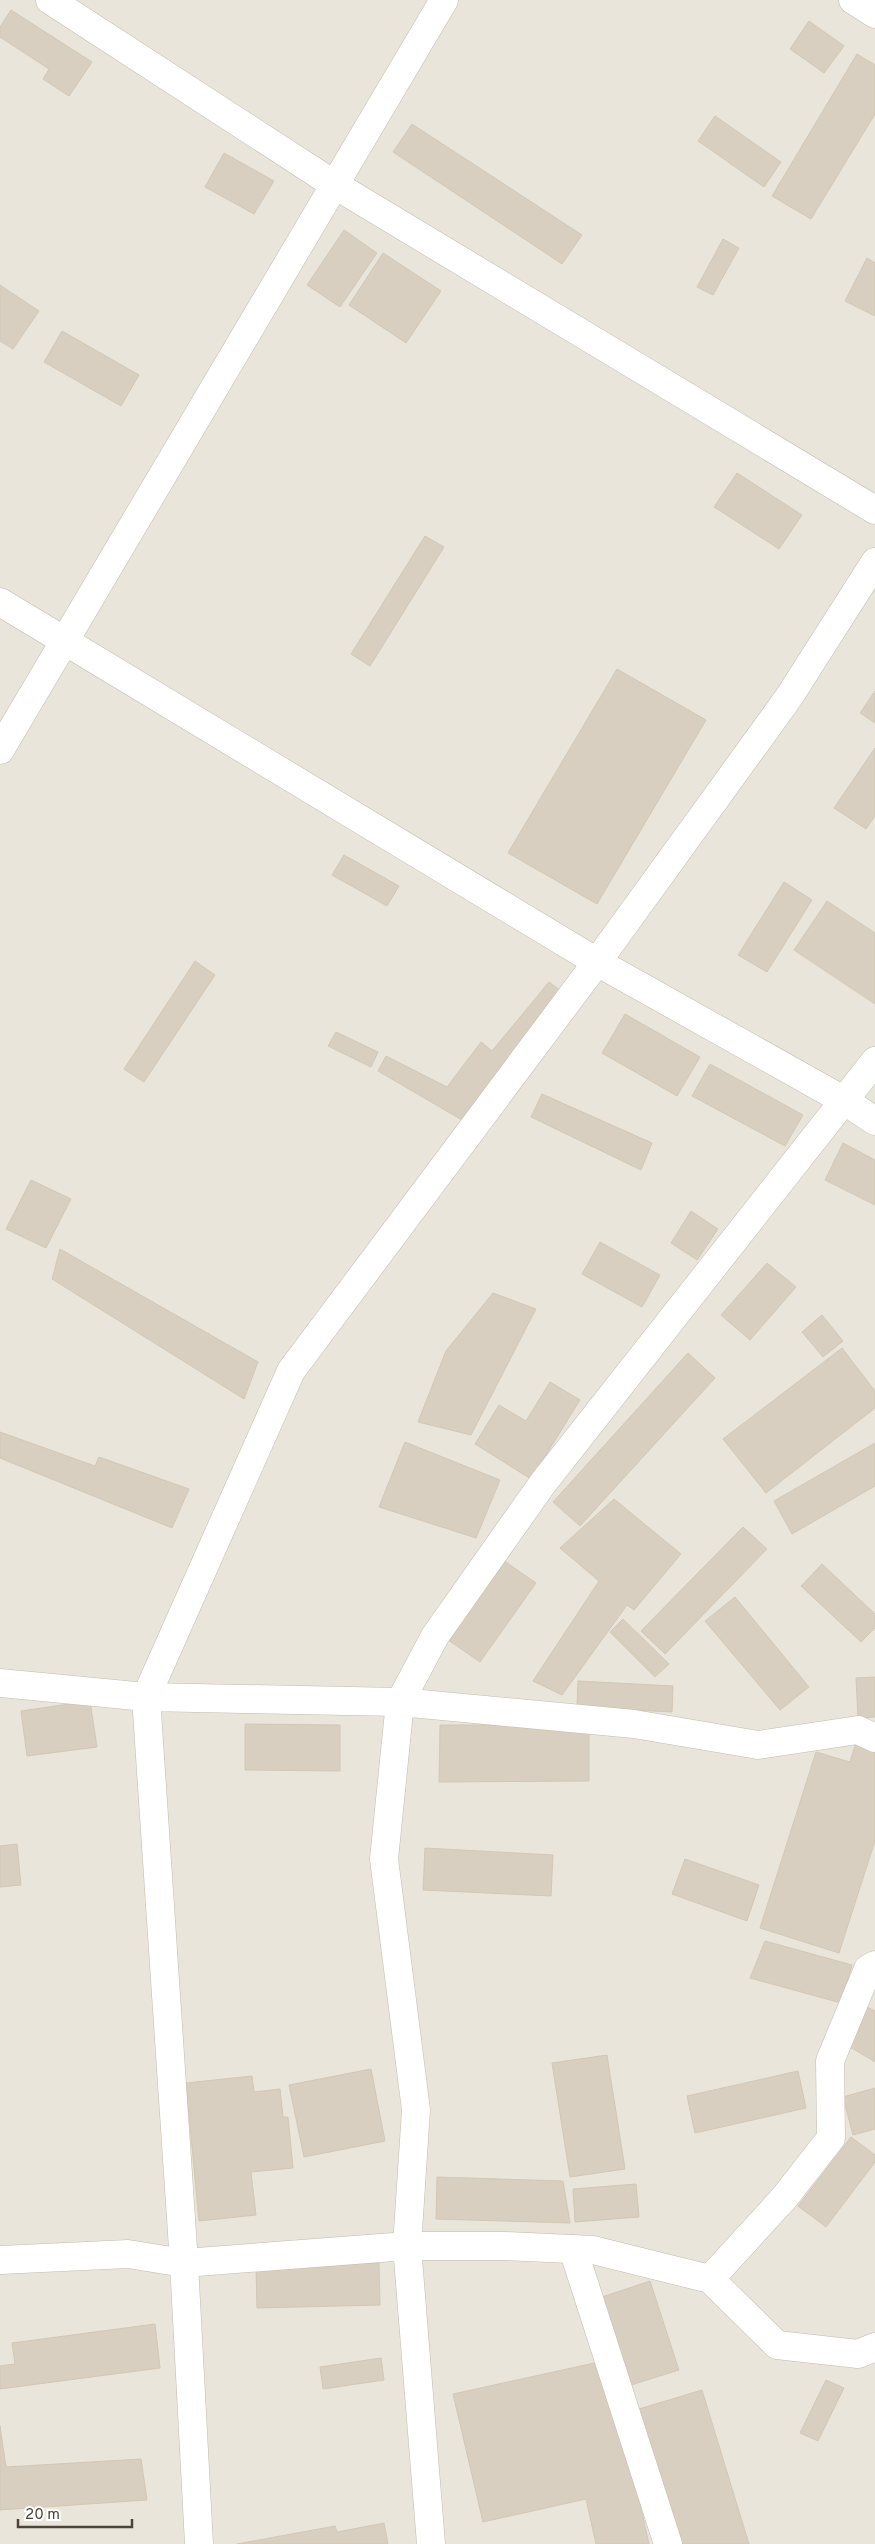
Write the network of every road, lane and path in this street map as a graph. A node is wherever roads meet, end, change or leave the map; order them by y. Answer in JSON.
{"nodes":[{"id":1,"x":50,"y":0,"type":"edge"},
{"id":2,"x":444,"y":0,"type":"edge"},
{"id":3,"x":853,"y":0,"type":"edge"},
{"id":4,"x":875,"y":14,"type":"edge"},
{"id":5,"x":335,"y":185,"type":"junction"},
{"id":6,"x":875,"y":510,"type":"edge"},
{"id":7,"x":875,"y":562,"type":"edge"},
{"id":8,"x":0,"y":602,"type":"edge"},
{"id":9,"x":64,"y":641,"type":"junction"},
{"id":10,"x":0,"y":750,"type":"edge"},
{"id":11,"x":597,"y":962,"type":"junction"},
{"id":12,"x":875,"y":1060,"type":"edge"},
{"id":13,"x":845,"y":1101,"type":"junction"},
{"id":14,"x":875,"y":1121,"type":"edge"},
{"id":15,"x":0,"y":1683,"type":"edge"},
{"id":16,"x":146,"y":1697,"type":"junction"},
{"id":17,"x":400,"y":1702,"type":"junction"},
{"id":18,"x":875,"y":1738,"type":"edge"},
{"id":19,"x":875,"y":1965,"type":"edge"},
{"id":20,"x":407,"y":2246,"type":"junction"},
{"id":21,"x":573,"y":2250,"type":"junction"},
{"id":22,"x":0,"y":2260,"type":"edge"},
{"id":23,"x":184,"y":2263,"type":"junction"},
{"id":24,"x":710,"y":2279,"type":"junction"},
{"id":25,"x":875,"y":2347,"type":"edge"},
{"id":26,"x":199,"y":2544,"type":"edge"},
{"id":27,"x":431,"y":2544,"type":"edge"},
{"id":28,"x":668,"y":2544,"type":"edge"}],
"edges":[{"from":1,"to":5,"type":"street"},
{"from":2,"to":5,"type":"street"},
{"from":3,"to":4,"type":"street"},
{"from":5,"to":6,"type":"street"},
{"from":5,"to":9,"type":"street"},
{"from":7,"to":11,"type":"street"},
{"from":8,"to":9,"type":"street"},
{"from":9,"to":10,"type":"street"},
{"from":9,"to":11,"type":"street"},
{"from":11,"to":13,"type":"street"},
{"from":11,"to":16,"type":"street"},
{"from":12,"to":13,"type":"street"},
{"from":13,"to":14,"type":"street"},
{"from":13,"to":17,"type":"street"},
{"from":15,"to":16,"type":"street"},
{"from":16,"to":17,"type":"street"},
{"from":16,"to":23,"type":"street"},
{"from":17,"to":18,"type":"street"},
{"from":17,"to":20,"type":"street"},
{"from":19,"to":24,"type":"street"},
{"from":20,"to":21,"type":"street"},
{"from":20,"to":23,"type":"street"},
{"from":20,"to":27,"type":"street"},
{"from":21,"to":24,"type":"street"},
{"from":21,"to":28,"type":"street"},
{"from":22,"to":23,"type":"street"},
{"from":23,"to":26,"type":"street"},
{"from":24,"to":25,"type":"street"}]}
